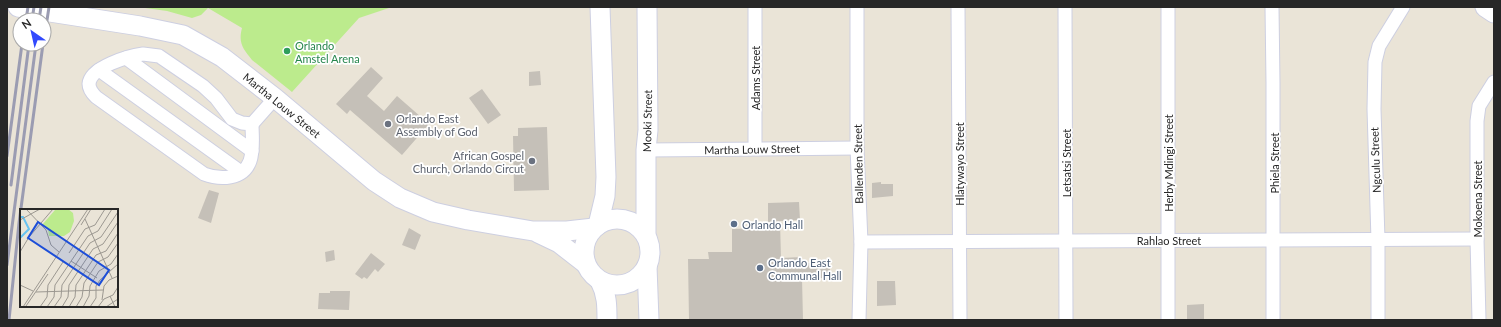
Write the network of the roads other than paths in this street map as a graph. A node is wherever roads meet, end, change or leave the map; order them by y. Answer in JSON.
{"nodes":[{"id":1,"x":18,"y":7,"type":"edge"},
{"id":2,"x":600,"y":7,"type":"edge"},
{"id":3,"x":647,"y":7,"type":"edge"},
{"id":4,"x":755,"y":7,"type":"edge"},
{"id":5,"x":857,"y":7,"type":"edge"},
{"id":6,"x":958,"y":7,"type":"edge"},
{"id":7,"x":1065,"y":7,"type":"edge"},
{"id":8,"x":1168,"y":7,"type":"edge"},
{"id":9,"x":1272,"y":7,"type":"edge"},
{"id":10,"x":1403,"y":7,"type":"edge"},
{"id":11,"x":1485,"y":7,"type":"edge"},
{"id":12,"x":1494,"y":13,"type":"edge"},
{"id":13,"x":126,"y":58,"type":"junction"},
{"id":14,"x":99,"y":70,"type":"junction"},
{"id":15,"x":1494,"y":82,"type":"edge"},
{"id":16,"x":275,"y":98,"type":"junction"},
{"id":17,"x":252,"y":124,"type":"junction"},
{"id":18,"x":755,"y":148,"type":"junction"},
{"id":19,"x":857,"y":148,"type":"junction"},
{"id":20,"x":646,"y":150,"type":"junction"},
{"id":21,"x":252,"y":151,"type":"junction"},
{"id":22,"x":242,"y":172,"type":"junction"},
{"id":23,"x":596,"y":226,"type":"junction"},
{"id":24,"x":533,"y":231,"type":"junction"},
{"id":25,"x":646,"y":235,"type":"junction"},
{"id":26,"x":1477,"y":239,"type":"junction"},
{"id":27,"x":1168,"y":240,"type":"junction"},
{"id":28,"x":1274,"y":240,"type":"junction"},
{"id":29,"x":1378,"y":240,"type":"junction"},
{"id":30,"x":959,"y":241,"type":"junction"},
{"id":31,"x":1067,"y":241,"type":"junction"},
{"id":32,"x":861,"y":242,"type":"junction"},
{"id":33,"x":586,"y":264,"type":"junction"},
{"id":34,"x":647,"y":266,"type":"junction"},
{"id":35,"x":600,"y":281,"type":"junction"},
{"id":36,"x":608,"y":320,"type":"edge"},
{"id":37,"x":649,"y":320,"type":"edge"},
{"id":38,"x":859,"y":320,"type":"edge"},
{"id":39,"x":960,"y":320,"type":"edge"},
{"id":40,"x":1066,"y":320,"type":"edge"},
{"id":41,"x":1168,"y":320,"type":"edge"},
{"id":42,"x":1273,"y":320,"type":"edge"},
{"id":43,"x":1378,"y":320,"type":"edge"},
{"id":44,"x":1479,"y":320,"type":"edge"}],
"edges":[{"from":1,"to":16,"type":"main road","name":"Martha Louw Street"},
{"from":2,"to":23,"type":"main road"},
{"from":3,"to":20,"type":"main road","name":"Mooki Street"},
{"from":4,"to":18,"type":"street","name":"Adams Street"},
{"from":5,"to":19,"type":"street","name":"Ballenden Street"},
{"from":6,"to":30,"type":"street","name":"Hlatywayo Street"},
{"from":7,"to":31,"type":"street","name":"Letsatsi Street"},
{"from":8,"to":27,"type":"street","name":"Herby Mdingi Street"},
{"from":9,"to":28,"type":"street","name":"Phiela Street"},
{"from":10,"to":29,"type":"street","name":"Ngculu Street"},
{"from":11,"to":12,"type":"main road"},
{"from":13,"to":14,"type":"street"},
{"from":13,"to":17,"type":"street"},
{"from":13,"to":21,"type":"street"},
{"from":14,"to":22,"type":"street"},
{"from":14,"to":22,"type":"street"},
{"from":15,"to":26,"type":"street","name":"Mokoena Street"},
{"from":16,"to":17,"type":"street"},
{"from":16,"to":24,"type":"main road","name":"Martha Louw Street"},
{"from":17,"to":21,"type":"street"},
{"from":18,"to":19,"type":"street","name":"Martha Louw Street"},
{"from":18,"to":20,"type":"street","name":"Martha Louw Street"},
{"from":19,"to":32,"type":"street","name":"Ballenden Street"},
{"from":20,"to":25,"type":"main road","name":"Mooki Street"},
{"from":21,"to":22,"type":"street"},
{"from":23,"to":24,"type":"main road","name":"Martha Louw Street"},
{"from":23,"to":25,"type":"main road"},
{"from":23,"to":33,"type":"main road"},
{"from":24,"to":33,"type":"main road","name":"Martha Louw Street"},
{"from":25,"to":34,"type":"main road"},
{"from":26,"to":29,"type":"street","name":"Rahlao Street"},
{"from":26,"to":44,"type":"street","name":"Mokoena Street"},
{"from":27,"to":28,"type":"street","name":"Rahlao Street"},
{"from":27,"to":31,"type":"street","name":"Rahlao Street"},
{"from":27,"to":41,"type":"street","name":"Herby Mdingi Street"},
{"from":28,"to":29,"type":"street","name":"Rahlao Street"},
{"from":28,"to":42,"type":"street","name":"Phiela Street"},
{"from":29,"to":43,"type":"street","name":"Ngculu Street"},
{"from":30,"to":31,"type":"street","name":"Rahlao Street"},
{"from":30,"to":32,"type":"street","name":"Rahlao Street"},
{"from":30,"to":39,"type":"street","name":"Hlatywayo Street"},
{"from":31,"to":40,"type":"street","name":"Letsatsi Street"},
{"from":32,"to":38,"type":"street","name":"Ballenden Street"},
{"from":33,"to":35,"type":"main road"},
{"from":34,"to":35,"type":"main road"},
{"from":34,"to":37,"type":"main road"},
{"from":35,"to":36,"type":"main road"}]}
